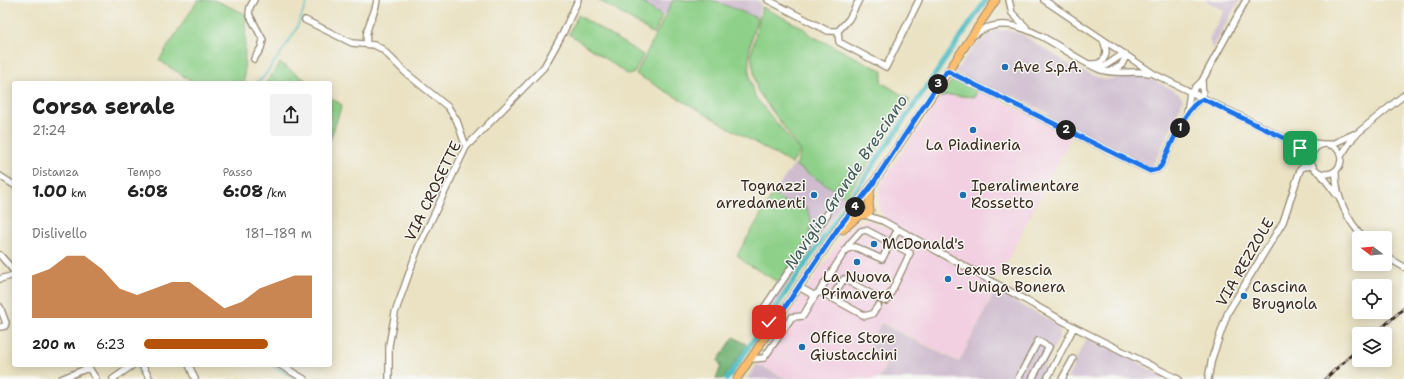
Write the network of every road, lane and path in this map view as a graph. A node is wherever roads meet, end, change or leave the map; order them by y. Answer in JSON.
{"nodes":[{"id":1,"x":254,"y":0,"type":"edge"},
{"id":2,"x":377,"y":0,"type":"edge"},
{"id":3,"x":578,"y":0,"type":"edge"},
{"id":4,"x":768,"y":0,"type":"edge"},
{"id":5,"x":859,"y":0,"type":"edge"},
{"id":6,"x":919,"y":0,"type":"edge"},
{"id":7,"x":996,"y":0,"type":"edge"},
{"id":8,"x":1008,"y":0,"type":"edge"},
{"id":9,"x":1044,"y":0,"type":"edge"},
{"id":10,"x":1246,"y":0,"type":"edge"},
{"id":11,"x":305,"y":20,"type":"dead end"},
{"id":12,"x":1029,"y":30,"type":"junction"},
{"id":13,"x":838,"y":31,"type":"junction"},
{"id":14,"x":969,"y":39,"type":"junction"},
{"id":15,"x":1103,"y":40,"type":"junction"},
{"id":16,"x":367,"y":44,"type":"junction"},
{"id":17,"x":1125,"y":55,"type":"junction"},
{"id":18,"x":254,"y":59,"type":"dead end"},
{"id":19,"x":1088,"y":63,"type":"junction"},
{"id":20,"x":1094,"y":67,"type":"junction"},
{"id":21,"x":947,"y":71,"type":"junction"},
{"id":22,"x":1110,"y":71,"type":"junction"},
{"id":23,"x":1154,"y":74,"type":"junction"},
{"id":24,"x":1202,"y":81,"type":"junction"},
{"id":25,"x":1190,"y":93,"type":"junction"},
{"id":26,"x":1404,"y":95,"type":"edge"},
{"id":27,"x":1203,"y":99,"type":"junction"},
{"id":28,"x":1187,"y":114,"type":"junction"},
{"id":29,"x":1360,"y":131,"type":"junction"},
{"id":30,"x":1288,"y":140,"type":"junction"},
{"id":31,"x":1322,"y":144,"type":"junction"},
{"id":32,"x":1330,"y":144,"type":"junction"},
{"id":33,"x":466,"y":147,"type":"junction"},
{"id":34,"x":1341,"y":156,"type":"junction"},
{"id":35,"x":1310,"y":160,"type":"junction"},
{"id":36,"x":1312,"y":166,"type":"junction"},
{"id":37,"x":1336,"y":171,"type":"junction"},
{"id":38,"x":1321,"y":174,"type":"junction"},
{"id":39,"x":0,"y":176,"type":"edge"},
{"id":40,"x":12,"y":184,"type":"edge"},
{"id":41,"x":872,"y":185,"type":"junction"},
{"id":42,"x":1339,"y":197,"type":"junction"},
{"id":43,"x":857,"y":204,"type":"junction"},
{"id":44,"x":870,"y":205,"type":"junction"},
{"id":45,"x":828,"y":213,"type":"dead end"},
{"id":46,"x":863,"y":215,"type":"junction"},
{"id":47,"x":883,"y":221,"type":"junction"},
{"id":48,"x":897,"y":231,"type":"junction"},
{"id":49,"x":1359,"y":231,"type":"edge"},
{"id":50,"x":855,"y":238,"type":"junction"},
{"id":51,"x":891,"y":243,"type":"junction"},
{"id":52,"x":855,"y":247,"type":"junction"},
{"id":53,"x":847,"y":249,"type":"junction"},
{"id":54,"x":0,"y":255,"type":"edge"},
{"id":55,"x":819,"y":258,"type":"junction"},
{"id":56,"x":1392,"y":260,"type":"edge"},
{"id":57,"x":1404,"y":267,"type":"edge"},
{"id":58,"x":12,"y":269,"type":"edge"},
{"id":59,"x":12,"y":276,"type":"edge"},
{"id":60,"x":0,"y":279,"type":"edge"},
{"id":61,"x":799,"y":287,"type":"junction"},
{"id":62,"x":817,"y":294,"type":"junction"},
{"id":63,"x":832,"y":298,"type":"junction"},
{"id":64,"x":878,"y":306,"type":"dead end"},
{"id":65,"x":0,"y":307,"type":"edge"},
{"id":66,"x":771,"y":324,"type":"junction"},
{"id":67,"x":0,"y":327,"type":"edge"},
{"id":68,"x":1074,"y":327,"type":"junction"},
{"id":69,"x":1073,"y":358,"type":"dead end"},
{"id":70,"x":750,"y":359,"type":"junction"},
{"id":71,"x":85,"y":367,"type":"edge"},
{"id":72,"x":88,"y":367,"type":"edge"},
{"id":73,"x":130,"y":367,"type":"edge"},
{"id":74,"x":143,"y":367,"type":"edge"},
{"id":75,"x":190,"y":367,"type":"edge"},
{"id":76,"x":283,"y":367,"type":"edge"},
{"id":77,"x":61,"y":379,"type":"edge"},
{"id":78,"x":96,"y":379,"type":"edge"},
{"id":79,"x":113,"y":379,"type":"edge"},
{"id":80,"x":150,"y":379,"type":"edge"},
{"id":81,"x":195,"y":379,"type":"edge"},
{"id":82,"x":304,"y":379,"type":"edge"},
{"id":83,"x":389,"y":379,"type":"edge"},
{"id":84,"x":737,"y":379,"type":"edge"},
{"id":85,"x":1018,"y":379,"type":"edge"},
{"id":86,"x":1032,"y":379,"type":"edge"},
{"id":87,"x":1047,"y":379,"type":"edge"},
{"id":88,"x":1062,"y":379,"type":"edge"},
{"id":89,"x":1178,"y":379,"type":"edge"},
{"id":90,"x":1208,"y":379,"type":"edge"}],
"edges":[{"from":1,"to":18,"type":"street"},
{"from":2,"to":16,"type":"street"},
{"from":3,"to":33,"type":"street","name":"VIA CROSETTE"},
{"from":4,"to":13,"type":"street"},
{"from":5,"to":13,"type":"street"},
{"from":6,"to":13,"type":"street"},
{"from":7,"to":14,"type":"main road"},
{"from":8,"to":12,"type":"street"},
{"from":9,"to":15,"type":"street"},
{"from":10,"to":24,"type":"street"},
{"from":11,"to":16,"type":"street"},
{"from":12,"to":14,"type":"street"},
{"from":12,"to":19,"type":"street"},
{"from":14,"to":21,"type":"main road"},
{"from":15,"to":17,"type":"street"},
{"from":15,"to":19,"type":"street"},
{"from":16,"to":33,"type":"street"},
{"from":17,"to":20,"type":"street"},
{"from":17,"to":22,"type":"street"},
{"from":17,"to":23,"type":"street"},
{"from":19,"to":20,"type":"street"},
{"from":20,"to":22,"type":"street"},
{"from":21,"to":28,"type":"street"},
{"from":21,"to":41,"type":"main road"},
{"from":22,"to":23,"type":"street"},
{"from":23,"to":25,"type":"street"},
{"from":24,"to":25,"type":"street"},
{"from":24,"to":27,"type":"street"},
{"from":25,"to":27,"type":"street"},
{"from":25,"to":28,"type":"street"},
{"from":26,"to":29,"type":"street"},
{"from":27,"to":28,"type":"street"},
{"from":27,"to":30,"type":"street"},
{"from":29,"to":32,"type":"street"},
{"from":29,"to":34,"type":"street"},
{"from":30,"to":31,"type":"street"},
{"from":30,"to":35,"type":"street"},
{"from":31,"to":32,"type":"street"},
{"from":31,"to":35,"type":"street"},
{"from":32,"to":34,"type":"street"},
{"from":33,"to":83,"type":"street","name":"VIA CROSETTE"},
{"from":34,"to":37,"type":"street"},
{"from":35,"to":36,"type":"street"},
{"from":36,"to":38,"type":"street"},
{"from":36,"to":90,"type":"street","name":"VIA REZZOLE"},
{"from":37,"to":38,"type":"street"},
{"from":37,"to":42,"type":"street"},
{"from":38,"to":42,"type":"street"},
{"from":39,"to":40,"type":"street"},
{"from":41,"to":43,"type":"main road"},
{"from":41,"to":44,"type":"main road"},
{"from":42,"to":49,"type":"street"},
{"from":43,"to":44,"type":"main road"},
{"from":43,"to":46,"type":"main road"},
{"from":43,"to":55,"type":"main road"},
{"from":44,"to":46,"type":"main road"},
{"from":44,"to":47,"type":"street"},
{"from":45,"to":66,"type":"street"},
{"from":46,"to":47,"type":"street"},
{"from":46,"to":55,"type":"main road"},
{"from":47,"to":48,"type":"street"},
{"from":48,"to":51,"type":"street"},
{"from":48,"to":68,"type":"street"},
{"from":50,"to":51,"type":"street"},
{"from":50,"to":52,"type":"street"},
{"from":50,"to":53,"type":"street"},
{"from":51,"to":52,"type":"street"},
{"from":51,"to":63,"type":"street"},
{"from":52,"to":53,"type":"street"},
{"from":53,"to":62,"type":"street"},
{"from":54,"to":58,"type":"street"},
{"from":55,"to":61,"type":"main road"},
{"from":56,"to":57,"type":"street"},
{"from":59,"to":60,"type":"street"},
{"from":61,"to":62,"type":"street"},
{"from":61,"to":66,"type":"main road"},
{"from":62,"to":63,"type":"street"},
{"from":62,"to":70,"type":"street"},
{"from":63,"to":64,"type":"street"},
{"from":65,"to":67,"type":"street"},
{"from":66,"to":70,"type":"main road"},
{"from":68,"to":87,"type":"street"},
{"from":68,"to":89,"type":"street"},
{"from":69,"to":88,"type":"street"},
{"from":70,"to":84,"type":"main road"},
{"from":71,"to":77,"type":"street"},
{"from":72,"to":78,"type":"street"},
{"from":73,"to":79,"type":"street"},
{"from":74,"to":80,"type":"street"},
{"from":75,"to":81,"type":"street"},
{"from":76,"to":82,"type":"street"},
{"from":85,"to":86,"type":"street"}]}
